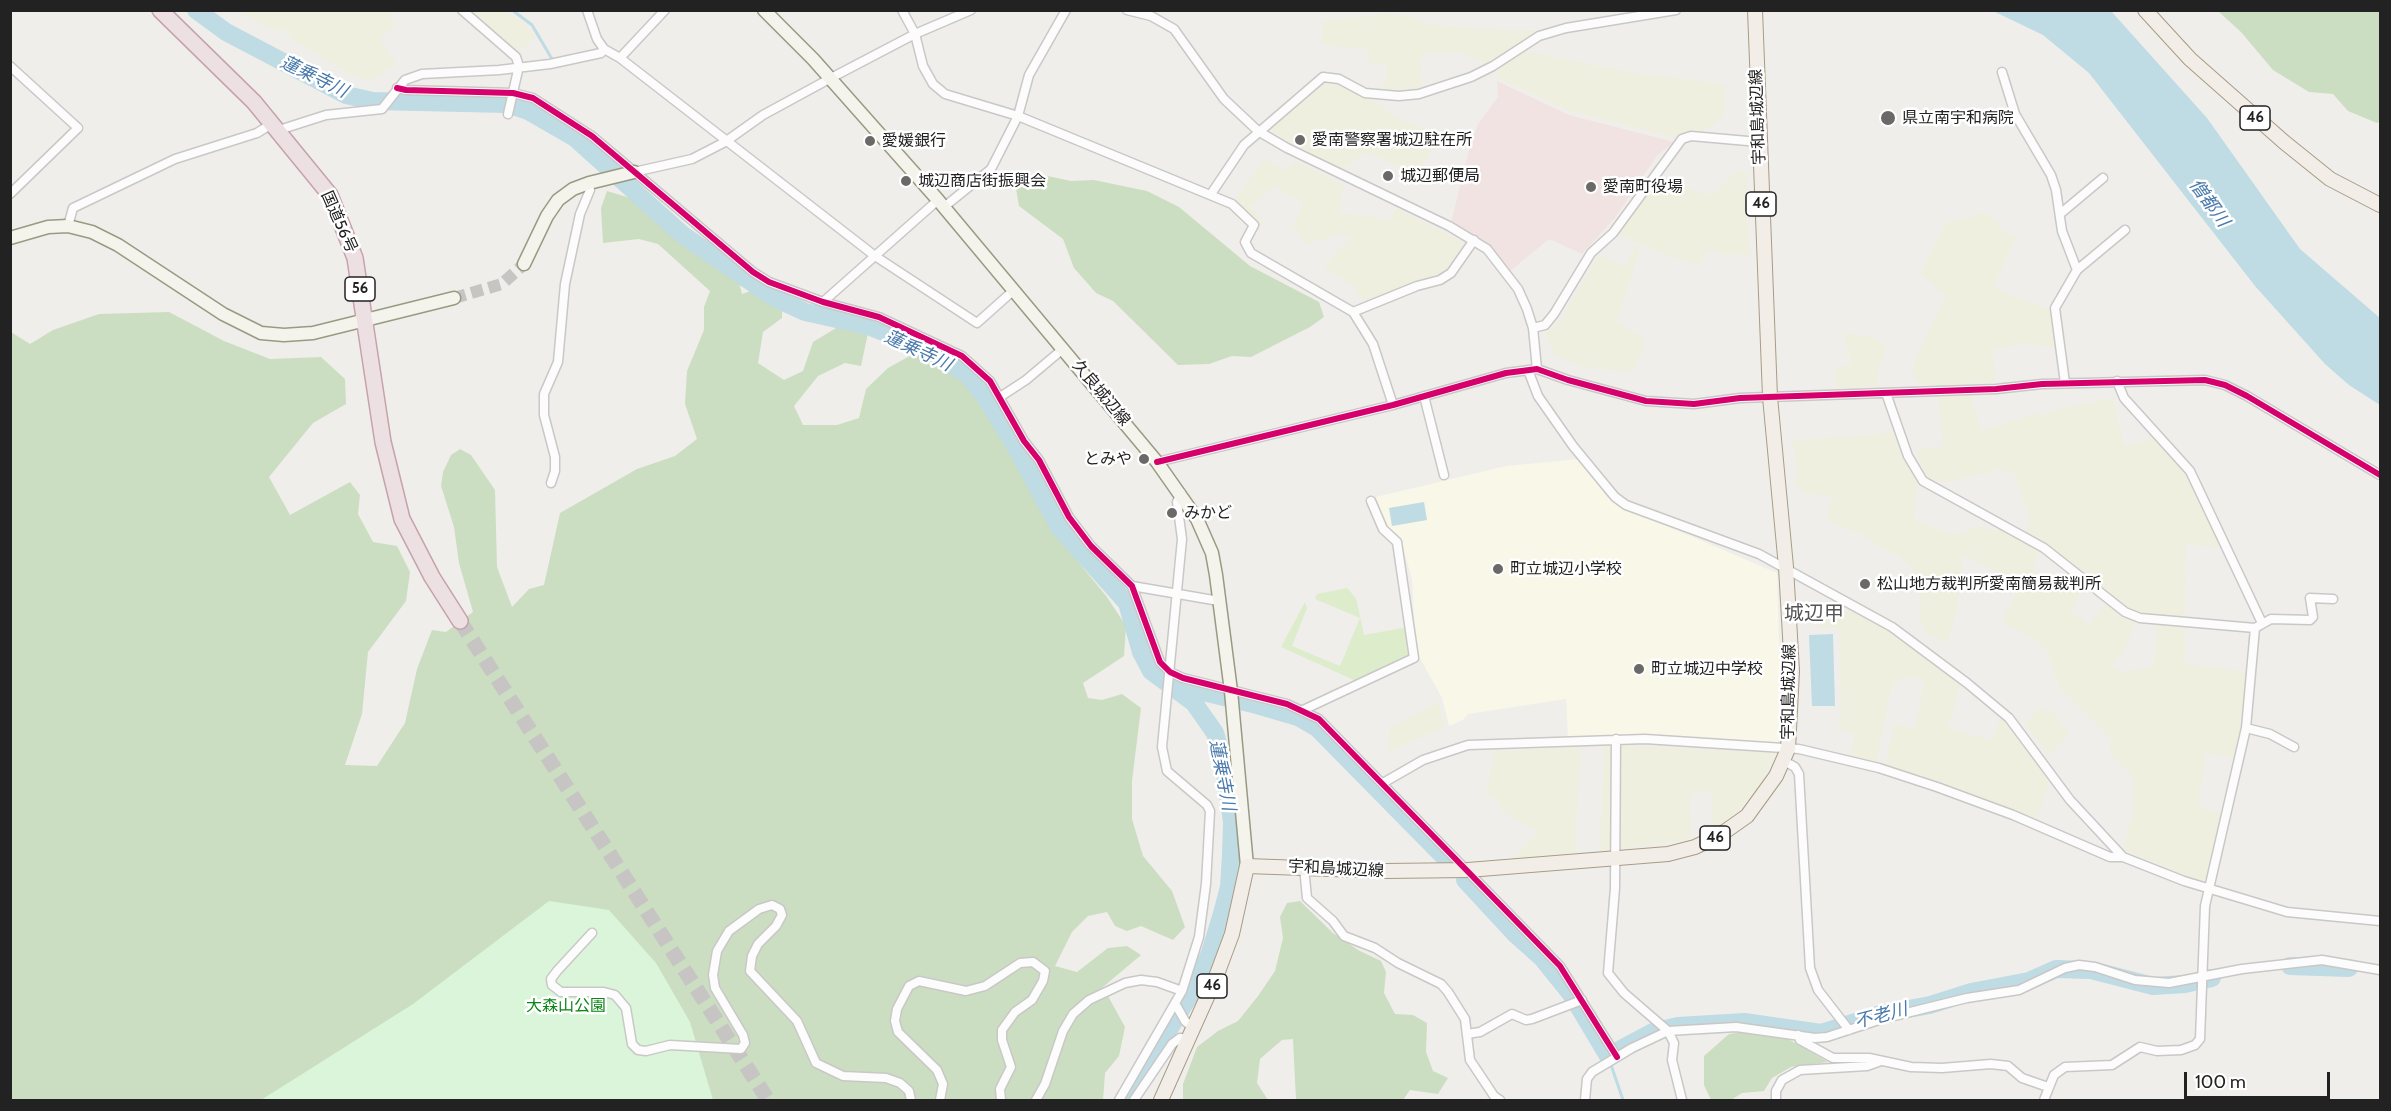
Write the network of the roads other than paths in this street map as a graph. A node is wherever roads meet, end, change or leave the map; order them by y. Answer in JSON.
{"nodes":[{"id":1,"x":160,"y":10,"type":"edge"},
{"id":2,"x":462,"y":10,"type":"edge"},
{"id":3,"x":587,"y":10,"type":"edge"},
{"id":4,"x":665,"y":10,"type":"edge"},
{"id":5,"x":764,"y":10,"type":"edge"},
{"id":6,"x":902,"y":10,"type":"edge"},
{"id":7,"x":971,"y":10,"type":"edge"},
{"id":8,"x":1066,"y":10,"type":"edge"},
{"id":9,"x":1127,"y":10,"type":"edge"},
{"id":10,"x":1676,"y":10,"type":"edge"},
{"id":11,"x":1755,"y":10,"type":"edge"},
{"id":12,"x":2145,"y":10,"type":"edge"},
{"id":13,"x":915,"y":34,"type":"junction"},
{"id":14,"x":604,"y":49,"type":"junction"},
{"id":15,"x":620,"y":58,"type":"junction"},
{"id":16,"x":10,"y":66,"type":"edge"},
{"id":17,"x":519,"y":66,"type":"junction"},
{"id":18,"x":2002,"y":72,"type":"dead end"},
{"id":19,"x":831,"y":78,"type":"junction"},
{"id":20,"x":395,"y":91,"type":"junction"},
{"id":21,"x":513,"y":93,"type":"junction"},
{"id":22,"x":507,"y":114,"type":"dead end"},
{"id":23,"x":1018,"y":116,"type":"junction"},
{"id":24,"x":276,"y":126,"type":"junction"},
{"id":25,"x":1258,"y":131,"type":"junction"},
{"id":26,"x":725,"y":142,"type":"junction"},
{"id":27,"x":1759,"y":142,"type":"junction"},
{"id":28,"x":634,"y":172,"type":"junction"},
{"id":29,"x":2103,"y":178,"type":"dead end"},
{"id":30,"x":589,"y":183,"type":"junction"},
{"id":31,"x":10,"y":194,"type":"edge"},
{"id":32,"x":1211,"y":194,"type":"junction"},
{"id":33,"x":941,"y":203,"type":"junction"},
{"id":34,"x":2380,"y":205,"type":"edge"},
{"id":35,"x":2060,"y":214,"type":"junction"},
{"id":36,"x":68,"y":226,"type":"junction"},
{"id":37,"x":2125,"y":230,"type":"dead end"},
{"id":38,"x":10,"y":238,"type":"edge"},
{"id":39,"x":1474,"y":240,"type":"junction"},
{"id":40,"x":875,"y":256,"type":"junction"},
{"id":41,"x":524,"y":264,"type":"tunnel mouth"},
{"id":42,"x":2077,"y":270,"type":"junction"},
{"id":43,"x":1014,"y":290,"type":"junction"},
{"id":44,"x":454,"y":298,"type":"tunnel mouth"},
{"id":45,"x":823,"y":302,"type":"junction"},
{"id":46,"x":1353,"y":312,"type":"junction"},
{"id":47,"x":365,"y":319,"type":"junction"},
{"id":48,"x":1533,"y":328,"type":"junction"},
{"id":49,"x":1064,"y":348,"type":"junction"},
{"id":50,"x":1532,"y":370,"type":"junction"},
{"id":51,"x":2117,"y":381,"type":"junction"},
{"id":52,"x":2065,"y":383,"type":"junction"},
{"id":53,"x":1886,"y":393,"type":"junction"},
{"id":54,"x":1424,"y":396,"type":"junction"},
{"id":55,"x":1000,"y":397,"type":"junction"},
{"id":56,"x":1770,"y":397,"type":"junction"},
{"id":57,"x":1393,"y":405,"type":"junction"},
{"id":58,"x":1157,"y":462,"type":"junction"},
{"id":59,"x":1444,"y":475,"type":"dead end"},
{"id":60,"x":2380,"y":475,"type":"edge"},
{"id":61,"x":551,"y":483,"type":"dead end"},
{"id":62,"x":1182,"y":494,"type":"junction"},
{"id":63,"x":1371,"y":501,"type":"dead end"},
{"id":64,"x":1786,"y":567,"type":"junction"},
{"id":65,"x":1131,"y":586,"type":"junction"},
{"id":66,"x":1177,"y":592,"type":"junction"},
{"id":67,"x":2333,"y":598,"type":"dead end"},
{"id":68,"x":1219,"y":601,"type":"junction"},
{"id":69,"x":460,"y":621,"type":"tunnel mouth"},
{"id":70,"x":2258,"y":625,"type":"junction"},
{"id":71,"x":1170,"y":672,"type":"junction"},
{"id":72,"x":1231,"y":691,"type":"junction"},
{"id":73,"x":1303,"y":710,"type":"junction"},
{"id":74,"x":2247,"y":728,"type":"junction"},
{"id":75,"x":1616,"y":739,"type":"junction"},
{"id":76,"x":2294,"y":747,"type":"dead end"},
{"id":77,"x":1786,"y":755,"type":"junction"},
{"id":78,"x":1383,"y":783,"type":"junction"},
{"id":79,"x":2123,"y":857,"type":"junction"},
{"id":80,"x":1616,"y":860,"type":"junction"},
{"id":81,"x":1247,"y":866,"type":"junction"},
{"id":82,"x":1304,"y":867,"type":"junction"},
{"id":83,"x":1468,"y":870,"type":"junction"},
{"id":84,"x":2208,"y":889,"type":"junction"},
{"id":85,"x":2380,"y":921,"type":"edge"},
{"id":86,"x":592,"y":933,"type":"dead end"},
{"id":87,"x":2380,"y":970,"type":"edge"},
{"id":88,"x":2201,"y":978,"type":"junction"},
{"id":89,"x":1182,"y":991,"type":"junction"},
{"id":90,"x":1582,"y":1000,"type":"junction"},
{"id":91,"x":1176,"y":1005,"type":"junction"},
{"id":92,"x":1668,"y":1030,"type":"junction"},
{"id":93,"x":1849,"y":1030,"type":"junction"},
{"id":94,"x":1191,"y":1034,"type":"junction"},
{"id":95,"x":1467,"y":1034,"type":"junction"},
{"id":96,"x":1798,"y":1035,"type":"junction"},
{"id":97,"x":1617,"y":1057,"type":"junction"},
{"id":98,"x":1881,"y":1061,"type":"junction"},
{"id":99,"x":2048,"y":1088,"type":"junction"},
{"id":100,"x":911,"y":1101,"type":"edge"},
{"id":101,"x":940,"y":1101,"type":"edge"},
{"id":102,"x":1001,"y":1101,"type":"edge"},
{"id":103,"x":1036,"y":1101,"type":"edge"},
{"id":104,"x":1119,"y":1101,"type":"edge"},
{"id":105,"x":1134,"y":1101,"type":"edge"},
{"id":106,"x":1161,"y":1101,"type":"edge"},
{"id":107,"x":1500,"y":1101,"type":"edge"},
{"id":108,"x":1585,"y":1101,"type":"edge"},
{"id":109,"x":1682,"y":1101,"type":"edge"},
{"id":110,"x":1776,"y":1101,"type":"edge"},
{"id":111,"x":2044,"y":1101,"type":"edge"}],
"edges":[{"from":1,"to":24,"type":"highway","name":"国道56号","number":"56"},
{"from":2,"to":17,"type":"street"},
{"from":3,"to":14,"type":"street"},
{"from":4,"to":15,"type":"street"},
{"from":5,"to":19,"type":"main road","name":"久良城辺線"},
{"from":6,"to":13,"type":"street"},
{"from":7,"to":13,"type":"street"},
{"from":8,"to":23,"type":"street"},
{"from":9,"to":25,"type":"street"},
{"from":10,"to":25,"type":"street"},
{"from":11,"to":27,"type":"main road","name":"宇和島城辺線","number":"46"},
{"from":12,"to":34,"type":"main road","number":"46"},
{"from":13,"to":19,"type":"street"},
{"from":13,"to":23,"type":"street"},
{"from":14,"to":15,"type":"street"},
{"from":14,"to":17,"type":"street"},
{"from":15,"to":26,"type":"street"},
{"from":16,"to":31,"type":"street"},
{"from":17,"to":20,"type":"street"},
{"from":17,"to":21,"type":"street"},
{"from":18,"to":35,"type":"street"},
{"from":19,"to":26,"type":"street"},
{"from":19,"to":33,"type":"main road","name":"久良城辺線"},
{"from":20,"to":21,"type":"street"},
{"from":20,"to":24,"type":"street"},
{"from":21,"to":22,"type":"street"},
{"from":21,"to":28,"type":"street"},
{"from":23,"to":32,"type":"street"},
{"from":23,"to":33,"type":"street"},
{"from":24,"to":36,"type":"street"},
{"from":24,"to":47,"type":"highway","name":"国道56号","number":"56"},
{"from":25,"to":32,"type":"street"},
{"from":25,"to":39,"type":"street"},
{"from":26,"to":28,"type":"street"},
{"from":26,"to":40,"type":"street"},
{"from":27,"to":48,"type":"street"},
{"from":27,"to":56,"type":"main road","name":"宇和島城辺線","number":"46"},
{"from":28,"to":30,"type":"main road"},
{"from":28,"to":45,"type":"street"},
{"from":29,"to":35,"type":"street"},
{"from":30,"to":41,"type":"main road"},
{"from":30,"to":61,"type":"street"},
{"from":32,"to":46,"type":"street"},
{"from":33,"to":40,"type":"street"},
{"from":33,"to":43,"type":"main road","name":"久良城辺線"},
{"from":35,"to":42,"type":"street"},
{"from":36,"to":38,"type":"main road"},
{"from":36,"to":47,"type":"main road"},
{"from":37,"to":42,"type":"street"},
{"from":39,"to":46,"type":"street"},
{"from":39,"to":48,"type":"street"},
{"from":40,"to":43,"type":"street"},
{"from":40,"to":45,"type":"street"},
{"from":42,"to":52,"type":"street"},
{"from":43,"to":49,"type":"main road","name":"久良城辺線"},
{"from":44,"to":47,"type":"main road"},
{"from":45,"to":55,"type":"street"},
{"from":46,"to":57,"type":"street"},
{"from":47,"to":69,"type":"highway","name":"国道56号","number":"56"},
{"from":48,"to":50,"type":"street"},
{"from":49,"to":55,"type":"street"},
{"from":49,"to":58,"type":"main road","name":"久良城辺線"},
{"from":50,"to":54,"type":"street"},
{"from":50,"to":56,"type":"street"},
{"from":50,"to":64,"type":"street"},
{"from":51,"to":52,"type":"street"},
{"from":51,"to":60,"type":"street"},
{"from":51,"to":70,"type":"street"},
{"from":52,"to":53,"type":"street"},
{"from":53,"to":56,"type":"street"},
{"from":53,"to":70,"type":"street"},
{"from":54,"to":57,"type":"street"},
{"from":54,"to":59,"type":"street"},
{"from":55,"to":65,"type":"street"},
{"from":56,"to":64,"type":"main road","name":"宇和島城辺線","number":"46"},
{"from":57,"to":58,"type":"street"},
{"from":58,"to":62,"type":"main road","name":"久良城辺線"},
{"from":62,"to":66,"type":"street"},
{"from":62,"to":68,"type":"main road","name":"久良城辺線"},
{"from":63,"to":73,"type":"street"},
{"from":64,"to":77,"type":"main road","name":"宇和島城辺線","number":"46"},
{"from":64,"to":79,"type":"street"},
{"from":65,"to":66,"type":"street"},
{"from":65,"to":71,"type":"street"},
{"from":66,"to":68,"type":"street"},
{"from":66,"to":71,"type":"street"},
{"from":67,"to":70,"type":"street"},
{"from":68,"to":72,"type":"main road","name":"久良城辺線"},
{"from":70,"to":74,"type":"street"},
{"from":71,"to":72,"type":"street"},
{"from":71,"to":89,"type":"street"},
{"from":72,"to":73,"type":"street"},
{"from":72,"to":81,"type":"main road","name":"久良城辺線"},
{"from":73,"to":78,"type":"street"},
{"from":74,"to":76,"type":"street"},
{"from":74,"to":84,"type":"street"},
{"from":75,"to":77,"type":"street"},
{"from":75,"to":78,"type":"street"},
{"from":75,"to":80,"type":"street"},
{"from":77,"to":79,"type":"street"},
{"from":77,"to":80,"type":"main road","name":"宇和島城辺線","number":"46"},
{"from":77,"to":93,"type":"street"},
{"from":78,"to":83,"type":"street"},
{"from":79,"to":84,"type":"street"},
{"from":80,"to":83,"type":"main road","name":"宇和島城辺線","number":"46"},
{"from":80,"to":92,"type":"street"},
{"from":81,"to":82,"type":"main road","name":"宇和島城辺線","number":"46"},
{"from":81,"to":94,"type":"main road","number":"46"},
{"from":82,"to":83,"type":"main road","name":"宇和島城辺線","number":"46"},
{"from":82,"to":95,"type":"street"},
{"from":83,"to":90,"type":"street"},
{"from":84,"to":85,"type":"street"},
{"from":84,"to":88,"type":"street"},
{"from":86,"to":100,"type":"street"},
{"from":87,"to":88,"type":"street"},
{"from":88,"to":93,"type":"street"},
{"from":88,"to":99,"type":"street"},
{"from":89,"to":91,"type":"street"},
{"from":89,"to":103,"type":"street"},
{"from":90,"to":95,"type":"street"},
{"from":90,"to":97,"type":"street"},
{"from":91,"to":94,"type":"street"},
{"from":91,"to":104,"type":"street"},
{"from":92,"to":96,"type":"street"},
{"from":92,"to":97,"type":"street"},
{"from":92,"to":109,"type":"street"},
{"from":93,"to":96,"type":"street"},
{"from":94,"to":105,"type":"street"},
{"from":94,"to":106,"type":"main road","number":"46"},
{"from":95,"to":107,"type":"street"},
{"from":96,"to":98,"type":"street"},
{"from":97,"to":108,"type":"street"},
{"from":98,"to":99,"type":"street"},
{"from":98,"to":110,"type":"street"},
{"from":99,"to":111,"type":"street"},
{"from":101,"to":102,"type":"street"}]}
